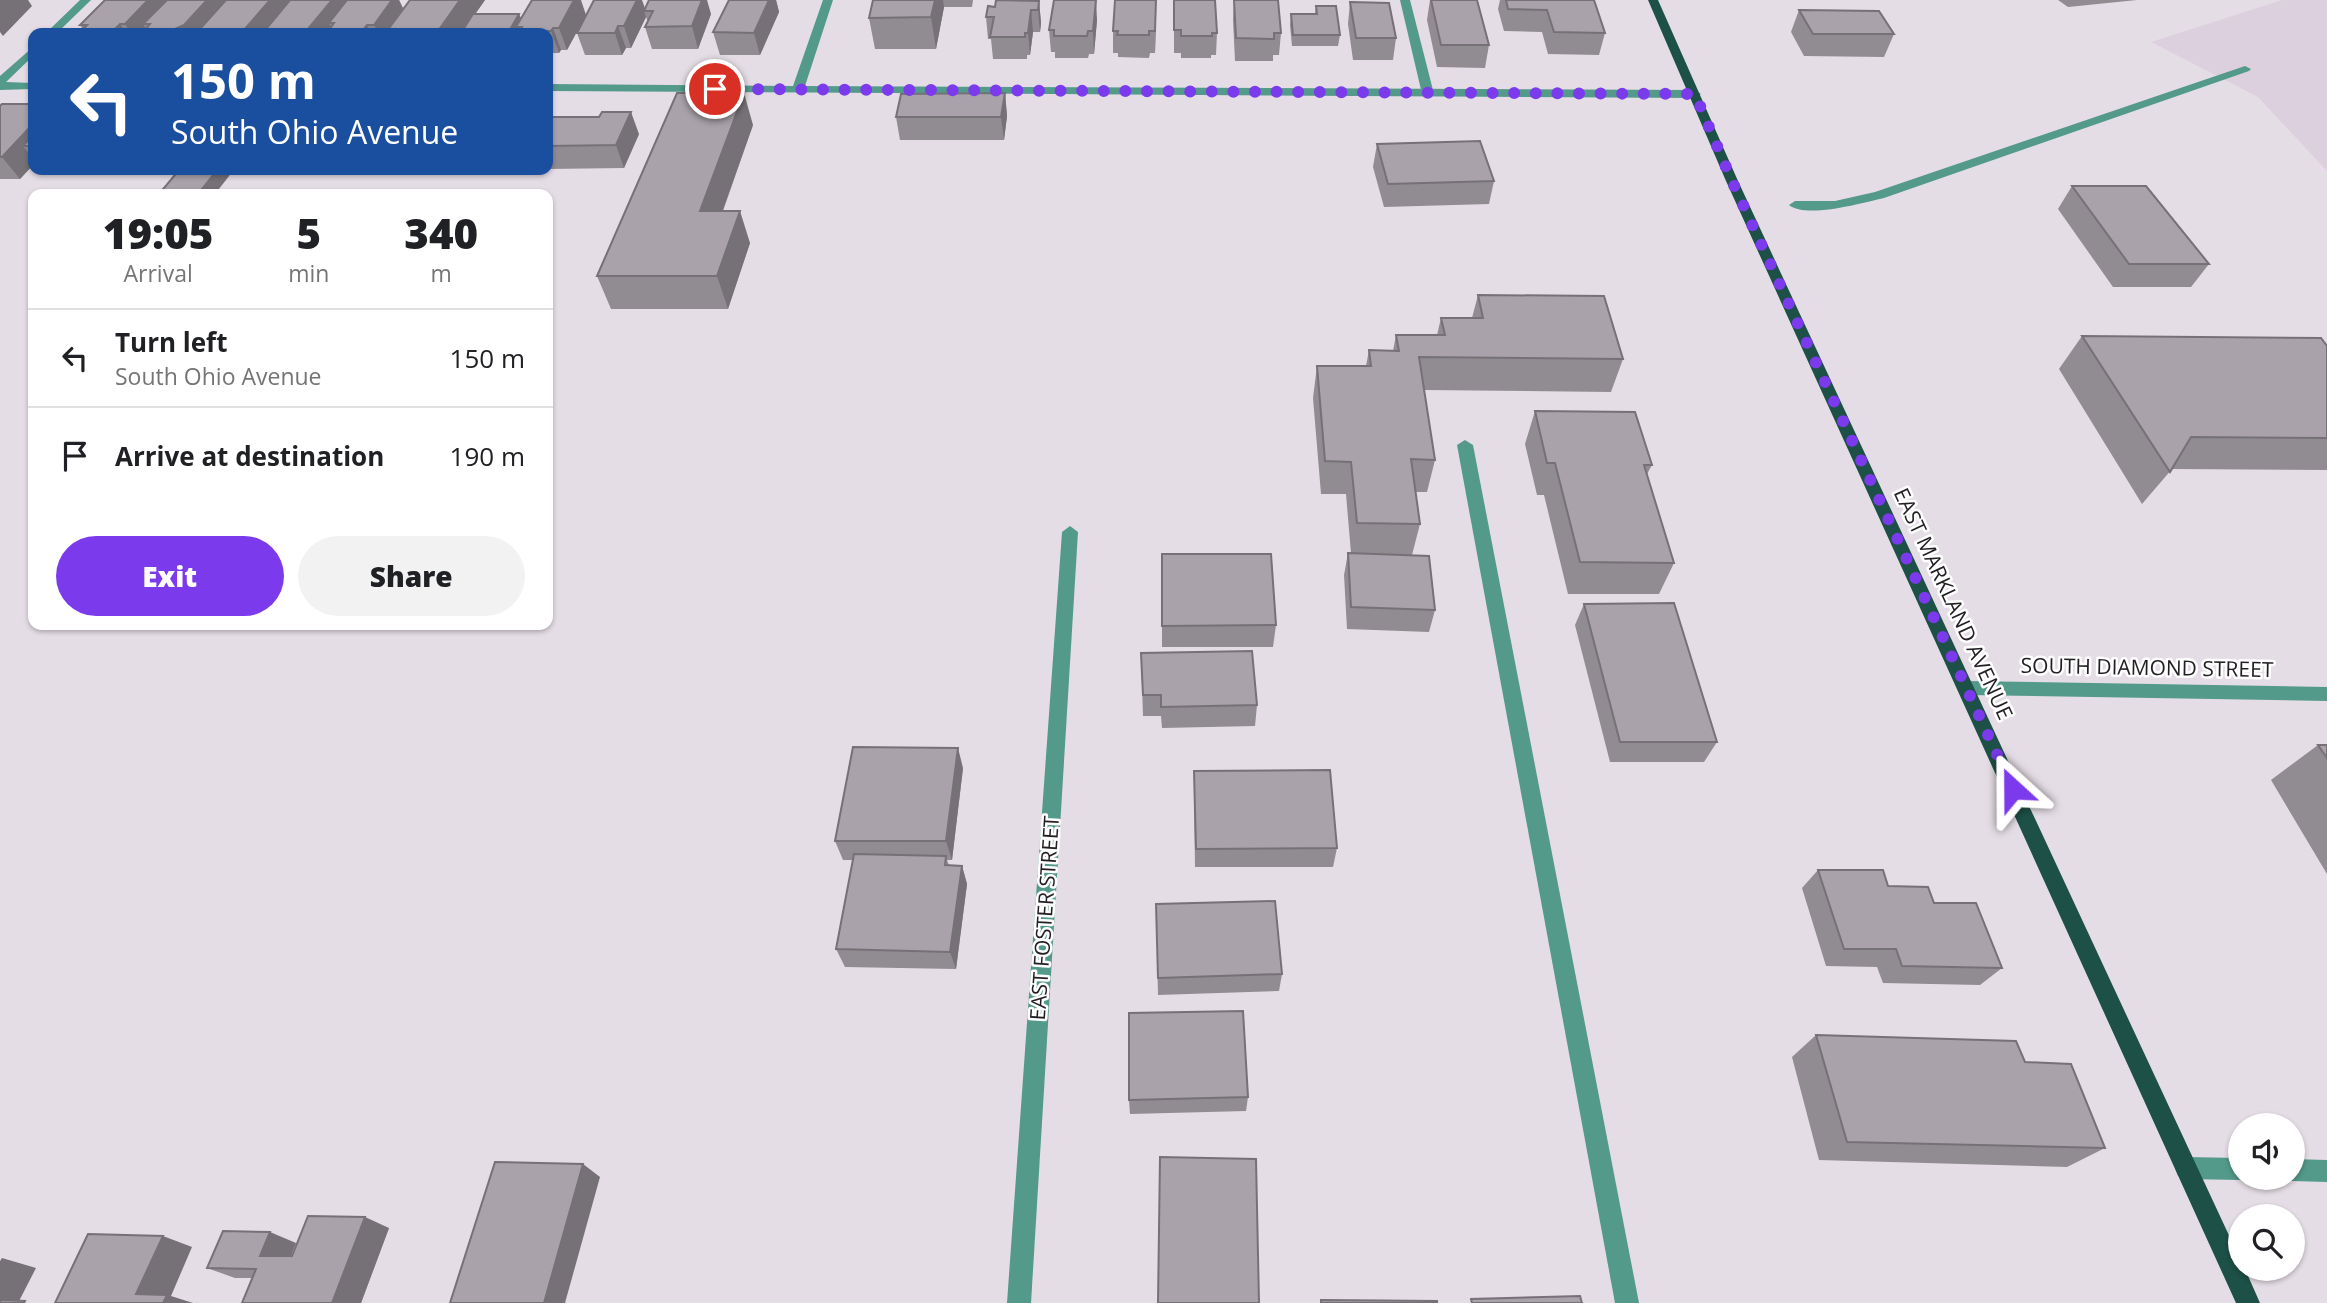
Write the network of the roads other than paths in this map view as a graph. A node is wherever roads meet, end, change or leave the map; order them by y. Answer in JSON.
{"nodes":[{"id":1,"x":86,"y":0,"type":"edge"},
{"id":2,"x":828,"y":0,"type":"edge"},
{"id":3,"x":1405,"y":0,"type":"edge"},
{"id":4,"x":1653,"y":0,"type":"edge"},
{"id":5,"x":56,"y":28,"type":"edge"},
{"id":6,"x":28,"y":55,"type":"edge"},
{"id":7,"x":2245,"y":69,"type":"dead end"},
{"id":8,"x":0,"y":84,"type":"edge"},
{"id":9,"x":28,"y":86,"type":"edge"},
{"id":10,"x":553,"y":88,"type":"edge"},
{"id":11,"x":798,"y":89,"type":"junction"},
{"id":12,"x":1428,"y":94,"type":"junction"},
{"id":13,"x":1695,"y":94,"type":"junction"},
{"id":14,"x":1795,"y":205,"type":"dead end"},
{"id":15,"x":1465,"y":445,"type":"dead end"},
{"id":16,"x":1070,"y":532,"type":"dead end"},
{"id":17,"x":1967,"y":688,"type":"junction"},
{"id":18,"x":2327,"y":694,"type":"edge"},
{"id":19,"x":2186,"y":1168,"type":"junction"},
{"id":20,"x":2228,"y":1169,"type":"edge"},
{"id":21,"x":2305,"y":1170,"type":"edge"},
{"id":22,"x":2327,"y":1171,"type":"edge"},
{"id":23,"x":1019,"y":1303,"type":"edge"},
{"id":24,"x":1627,"y":1303,"type":"edge"},
{"id":25,"x":2248,"y":1303,"type":"edge"}],
"edges":[{"from":1,"to":5,"type":"street"},
{"from":2,"to":11,"type":"street"},
{"from":3,"to":12,"type":"street"},
{"from":4,"to":13,"type":"main road","name":"EAST MARKLAND AVENUE"},
{"from":6,"to":8,"type":"street"},
{"from":7,"to":14,"type":"street"},
{"from":8,"to":9,"type":"street"},
{"from":10,"to":11,"type":"street"},
{"from":11,"to":12,"type":"street"},
{"from":12,"to":13,"type":"street"},
{"from":13,"to":17,"type":"main road","name":"EAST MARKLAND AVENUE"},
{"from":15,"to":24,"type":"street"},
{"from":16,"to":23,"type":"street","name":"EAST FOSTER STREET"},
{"from":17,"to":18,"type":"street","name":"SOUTH DIAMOND STREET"},
{"from":17,"to":19,"type":"main road","name":"EAST MARKLAND AVENUE"},
{"from":19,"to":20,"type":"street"},
{"from":19,"to":25,"type":"main road","name":"EAST MARKLAND AVENUE"},
{"from":21,"to":22,"type":"street"}]}
